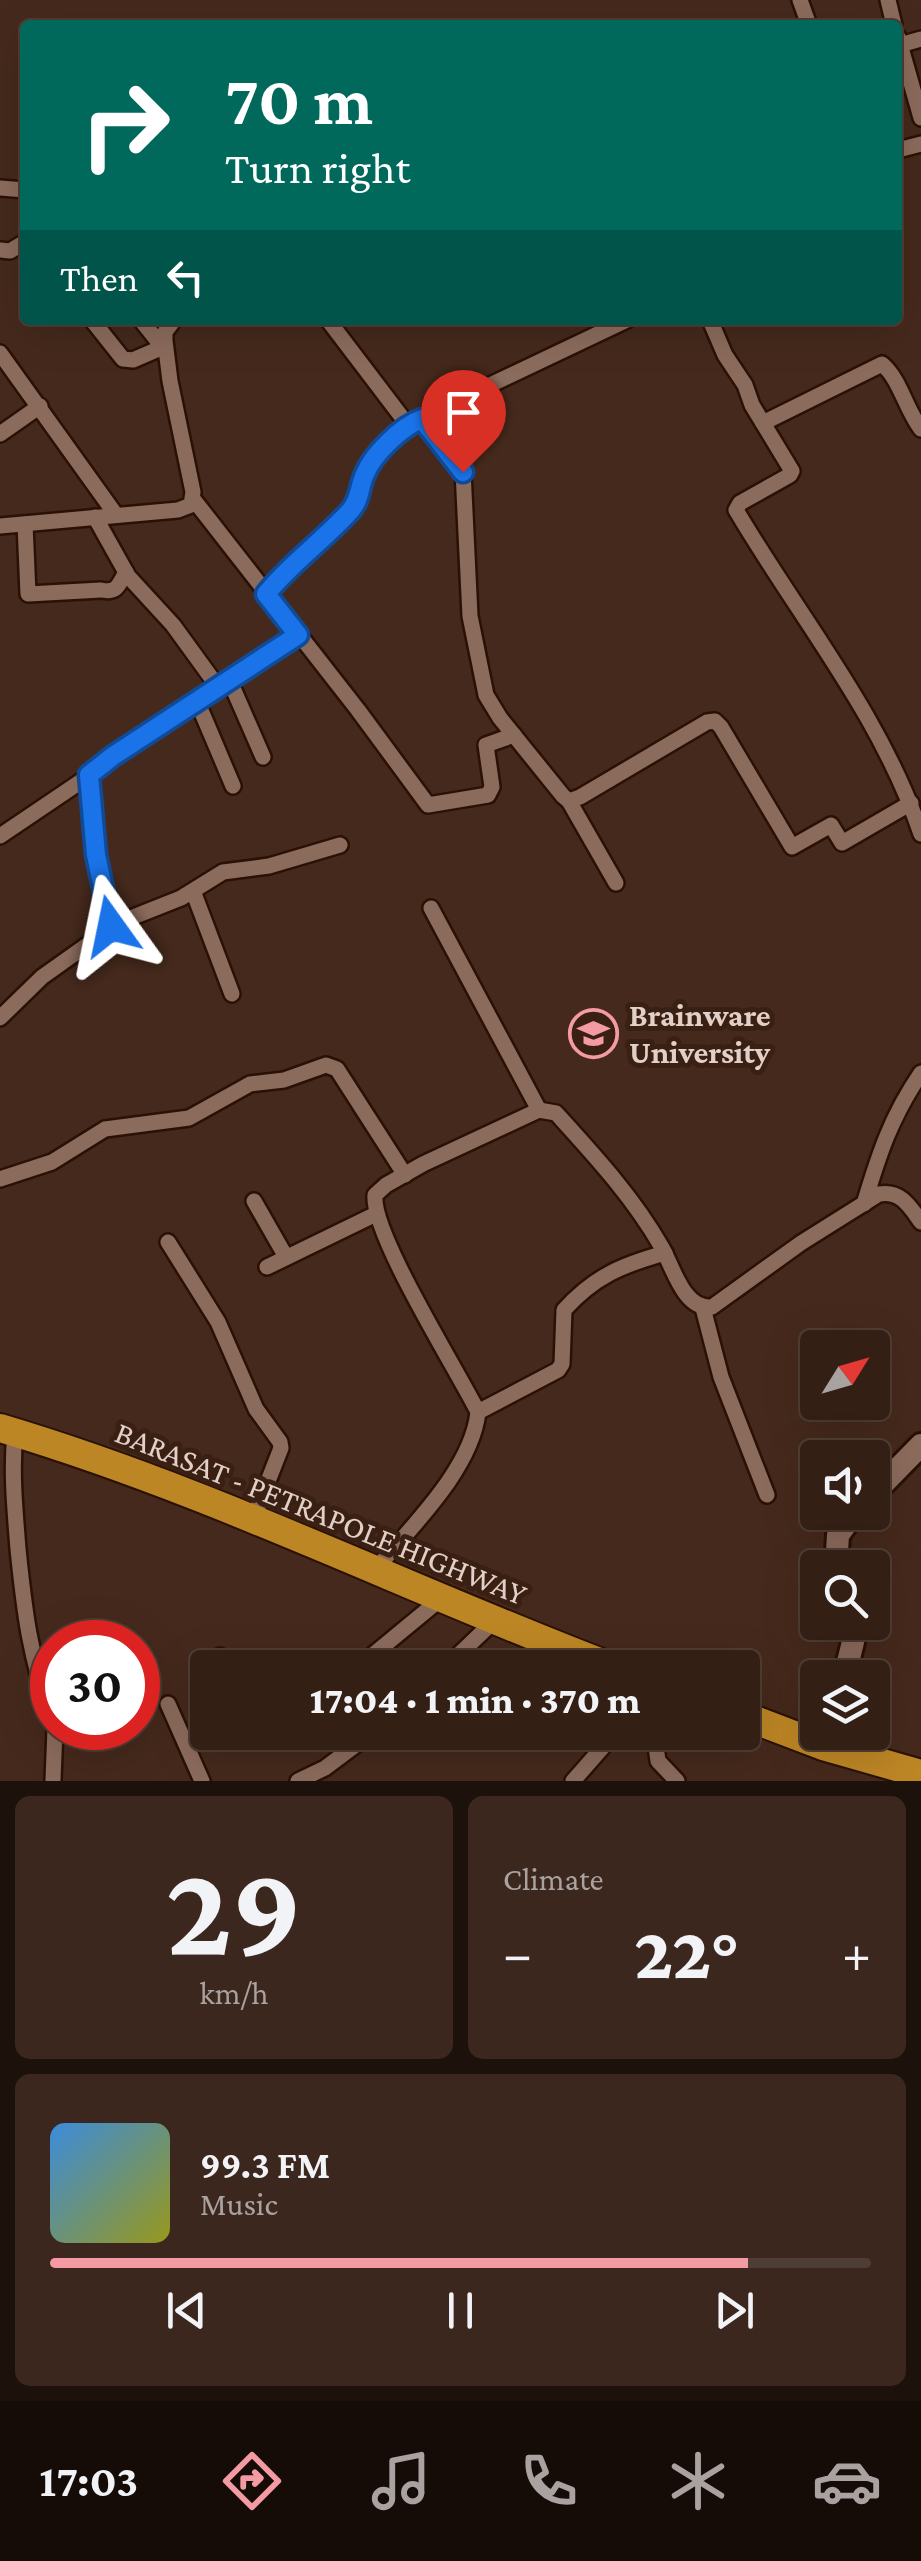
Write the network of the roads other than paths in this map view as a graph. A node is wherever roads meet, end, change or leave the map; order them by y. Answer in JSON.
{"nodes":[{"id":1,"x":902,"y":54,"type":"edge"},
{"id":2,"x":921,"y":118,"type":"edge"},
{"id":3,"x":96,"y":325,"type":"edge"},
{"id":4,"x":145,"y":325,"type":"edge"},
{"id":5,"x":170,"y":325,"type":"edge"},
{"id":6,"x":332,"y":325,"type":"edge"},
{"id":7,"x":618,"y":325,"type":"edge"},
{"id":8,"x":712,"y":325,"type":"edge"},
{"id":9,"x":165,"y":350,"type":"junction"},
{"id":10,"x":0,"y":353,"type":"edge"},
{"id":11,"x":40,"y":406,"type":"junction"},
{"id":12,"x":416,"y":421,"type":"junction"},
{"id":13,"x":763,"y":423,"type":"junction"},
{"id":14,"x":921,"y":428,"type":"edge"},
{"id":15,"x":0,"y":434,"type":"edge"},
{"id":16,"x":194,"y":500,"type":"junction"},
{"id":17,"x":116,"y":515,"type":"junction"},
{"id":18,"x":95,"y":517,"type":"junction"},
{"id":19,"x":25,"y":524,"type":"junction"},
{"id":20,"x":0,"y":526,"type":"edge"},
{"id":21,"x":126,"y":572,"type":"junction"},
{"id":22,"x":266,"y":594,"type":"junction"},
{"id":23,"x":298,"y":635,"type":"junction"},
{"id":24,"x":224,"y":683,"type":"junction"},
{"id":25,"x":197,"y":700,"type":"junction"},
{"id":26,"x":514,"y":734,"type":"junction"},
{"id":27,"x":263,"y":757,"type":"dead end"},
{"id":28,"x":89,"y":775,"type":"junction"},
{"id":29,"x":234,"y":786,"type":"dead end"},
{"id":30,"x":913,"y":796,"type":"edge"},
{"id":31,"x":569,"y":801,"type":"junction"},
{"id":32,"x":921,"y":834,"type":"edge"},
{"id":33,"x":0,"y":836,"type":"edge"},
{"id":34,"x":340,"y":845,"type":"dead end"},
{"id":35,"x":616,"y":882,"type":"dead end"},
{"id":36,"x":193,"y":891,"type":"junction"},
{"id":37,"x":431,"y":908,"type":"dead end"},
{"id":38,"x":111,"y":926,"type":"junction"},
{"id":39,"x":232,"y":994,"type":"dead end"},
{"id":40,"x":0,"y":1018,"type":"edge"},
{"id":41,"x":921,"y":1073,"type":"edge"},
{"id":42,"x":539,"y":1110,"type":"junction"},
{"id":43,"x":405,"y":1174,"type":"junction"},
{"id":44,"x":0,"y":1179,"type":"edge"},
{"id":45,"x":254,"y":1201,"type":"dead end"},
{"id":46,"x":864,"y":1204,"type":"junction"},
{"id":47,"x":376,"y":1214,"type":"junction"},
{"id":48,"x":921,"y":1222,"type":"edge"},
{"id":49,"x":168,"y":1242,"type":"dead end"},
{"id":50,"x":666,"y":1254,"type":"junction"},
{"id":51,"x":286,"y":1257,"type":"junction"},
{"id":52,"x":266,"y":1267,"type":"dead end"},
{"id":53,"x":703,"y":1308,"type":"junction"},
{"id":54,"x":478,"y":1412,"type":"junction"},
{"id":55,"x":7,"y":1430,"type":"edge"},
{"id":56,"x":921,"y":1445,"type":"edge"},
{"id":57,"x":890,"y":1476,"type":"edge"},
{"id":58,"x":768,"y":1495,"type":"dead end"},
{"id":59,"x":254,"y":1517,"type":"junction"},
{"id":60,"x":375,"y":1570,"type":"junction"},
{"id":61,"x":442,"y":1597,"type":"junction"},
{"id":62,"x":496,"y":1619,"type":"junction"},
{"id":63,"x":30,"y":1642,"type":"edge"},
{"id":64,"x":379,"y":1650,"type":"edge"},
{"id":65,"x":464,"y":1650,"type":"edge"},
{"id":66,"x":555,"y":1650,"type":"edge"},
{"id":67,"x":168,"y":1704,"type":"dead end"},
{"id":68,"x":760,"y":1720,"type":"edge"},
{"id":69,"x":800,"y":1732,"type":"edge"},
{"id":70,"x":54,"y":1750,"type":"edge"},
{"id":71,"x":351,"y":1750,"type":"edge"},
{"id":72,"x":600,"y":1750,"type":"edge"},
{"id":73,"x":656,"y":1750,"type":"edge"},
{"id":74,"x":854,"y":1750,"type":"edge"},
{"id":75,"x":916,"y":1773,"type":"edge"},
{"id":76,"x":318,"y":1777,"type":"edge"},
{"id":77,"x":52,"y":1780,"type":"edge"},
{"id":78,"x":202,"y":1781,"type":"edge"},
{"id":79,"x":298,"y":1781,"type":"edge"},
{"id":80,"x":573,"y":1781,"type":"edge"},
{"id":81,"x":677,"y":1781,"type":"edge"}],
"edges":[{"from":1,"to":2,"type":"street"},
{"from":3,"to":9,"type":"street"},
{"from":4,"to":9,"type":"street"},
{"from":5,"to":9,"type":"street"},
{"from":6,"to":12,"type":"street"},
{"from":7,"to":12,"type":"street"},
{"from":8,"to":13,"type":"street"},
{"from":9,"to":16,"type":"street"},
{"from":10,"to":11,"type":"street"},
{"from":11,"to":15,"type":"street"},
{"from":11,"to":17,"type":"street"},
{"from":12,"to":22,"type":"street"},
{"from":12,"to":26,"type":"street"},
{"from":13,"to":14,"type":"street"},
{"from":13,"to":30,"type":"street"},
{"from":16,"to":17,"type":"street"},
{"from":16,"to":22,"type":"street"},
{"from":17,"to":18,"type":"street"},
{"from":18,"to":19,"type":"street"},
{"from":18,"to":21,"type":"street"},
{"from":19,"to":20,"type":"street"},
{"from":19,"to":21,"type":"street"},
{"from":21,"to":24,"type":"street"},
{"from":22,"to":23,"type":"street"},
{"from":23,"to":24,"type":"street"},
{"from":23,"to":26,"type":"street"},
{"from":24,"to":25,"type":"street"},
{"from":24,"to":27,"type":"street"},
{"from":25,"to":28,"type":"street"},
{"from":25,"to":29,"type":"street"},
{"from":26,"to":31,"type":"street"},
{"from":28,"to":33,"type":"street"},
{"from":28,"to":38,"type":"street"},
{"from":30,"to":31,"type":"street"},
{"from":30,"to":32,"type":"street"},
{"from":31,"to":35,"type":"street"},
{"from":34,"to":36,"type":"street"},
{"from":36,"to":38,"type":"street"},
{"from":36,"to":39,"type":"street"},
{"from":37,"to":42,"type":"street"},
{"from":38,"to":40,"type":"street"},
{"from":41,"to":46,"type":"street"},
{"from":42,"to":43,"type":"street"},
{"from":42,"to":50,"type":"street"},
{"from":43,"to":44,"type":"street"},
{"from":43,"to":47,"type":"street"},
{"from":45,"to":51,"type":"street"},
{"from":46,"to":48,"type":"street"},
{"from":46,"to":53,"type":"street"},
{"from":47,"to":51,"type":"street"},
{"from":47,"to":54,"type":"street"},
{"from":49,"to":59,"type":"street"},
{"from":50,"to":53,"type":"street"},
{"from":50,"to":54,"type":"street"},
{"from":51,"to":52,"type":"street"},
{"from":53,"to":58,"type":"street"},
{"from":54,"to":60,"type":"street"},
{"from":55,"to":59,"type":"highway","name":"BARASAT - PETRAPOLE HIGHWAY"},
{"from":55,"to":63,"type":"street"},
{"from":56,"to":57,"type":"street"},
{"from":59,"to":60,"type":"highway","name":"BARASAT - PETRAPOLE HIGHWAY"},
{"from":60,"to":61,"type":"highway","name":"BARASAT - PETRAPOLE HIGHWAY"},
{"from":61,"to":62,"type":"highway","name":"BARASAT - PETRAPOLE HIGHWAY"},
{"from":61,"to":64,"type":"street"},
{"from":62,"to":65,"type":"street"},
{"from":62,"to":66,"type":"highway","name":"BARASAT - PETRAPOLE HIGHWAY"},
{"from":67,"to":78,"type":"street"},
{"from":68,"to":69,"type":"highway"},
{"from":70,"to":77,"type":"street"},
{"from":71,"to":76,"type":"street"},
{"from":72,"to":80,"type":"street"},
{"from":73,"to":81,"type":"street"},
{"from":74,"to":75,"type":"highway"},
{"from":76,"to":79,"type":"street"}]}
